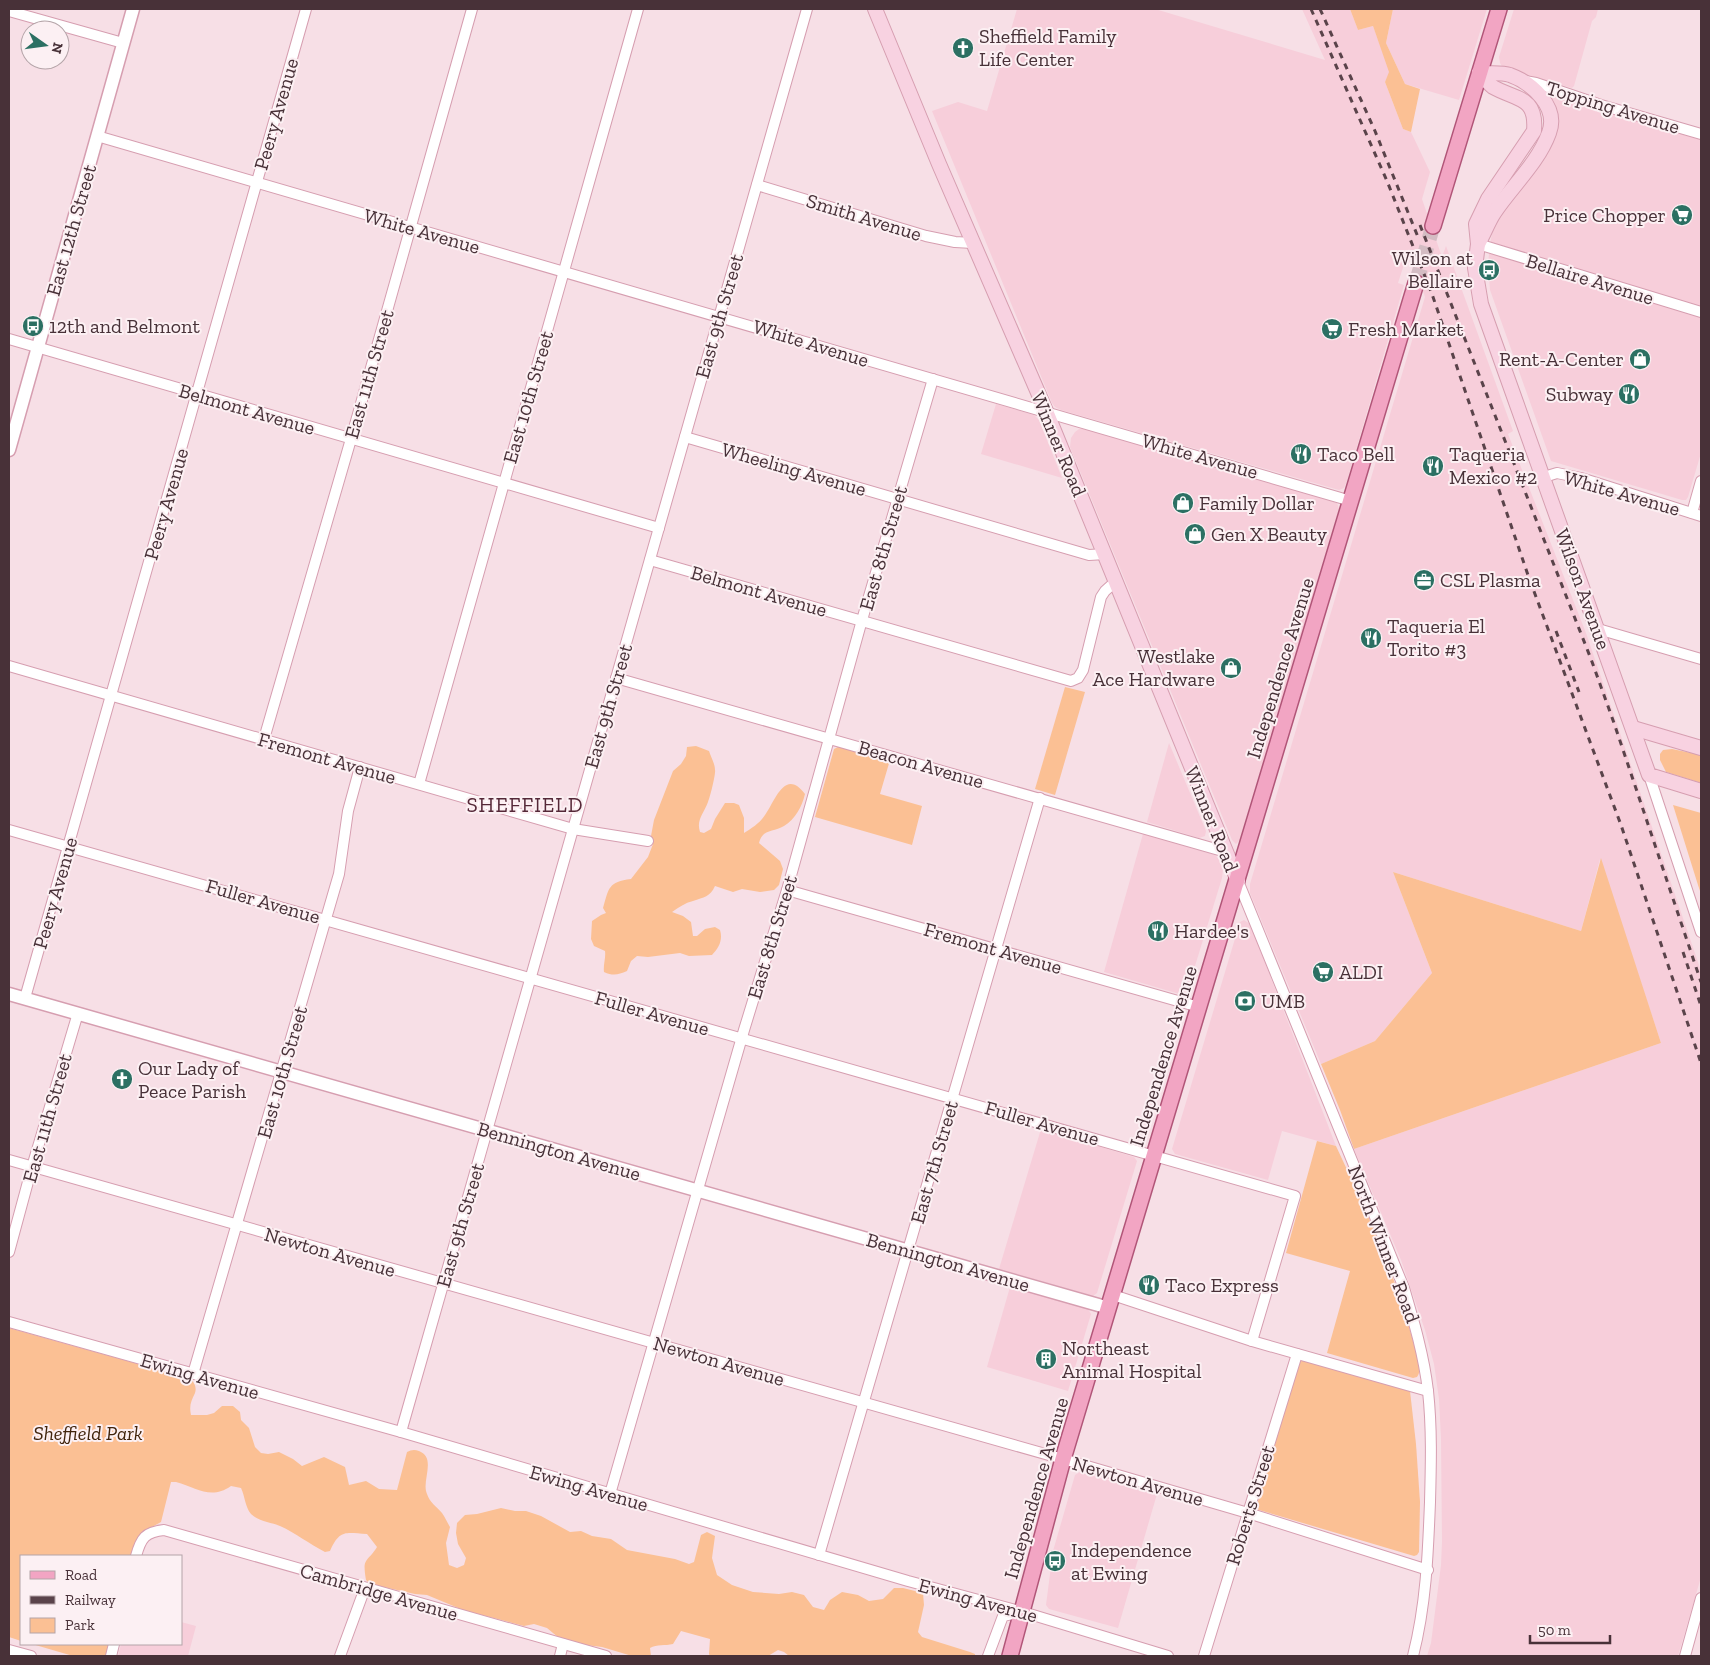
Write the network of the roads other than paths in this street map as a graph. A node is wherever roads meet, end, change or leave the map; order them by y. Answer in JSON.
{"nodes":[{"id":1,"x":133,"y":9,"type":"edge"},
{"id":2,"x":306,"y":9,"type":"edge"},
{"id":3,"x":472,"y":9,"type":"edge"},
{"id":4,"x":638,"y":9,"type":"edge"},
{"id":5,"x":807,"y":9,"type":"edge"},
{"id":6,"x":875,"y":9,"type":"edge"},
{"id":7,"x":1499,"y":9,"type":"edge"},
{"id":8,"x":9,"y":11,"type":"edge"},
{"id":9,"x":123,"y":43,"type":"junction"},
{"id":10,"x":1479,"y":73,"type":"junction"},
{"id":11,"x":1523,"y":81,"type":"junction"},
{"id":12,"x":1701,"y":134,"type":"edge"},
{"id":13,"x":97,"y":136,"type":"junction"},
{"id":14,"x":257,"y":182,"type":"junction"},
{"id":15,"x":757,"y":185,"type":"junction"},
{"id":16,"x":1433,"y":226,"type":"tunnel mouth"},
{"id":17,"x":411,"y":227,"type":"junction"},
{"id":18,"x":973,"y":243,"type":"junction"},
{"id":19,"x":1478,"y":244,"type":"junction"},
{"id":20,"x":564,"y":272,"type":"junction"},
{"id":21,"x":1416,"y":283,"type":"tunnel mouth"},
{"id":22,"x":1701,"y":312,"type":"edge"},
{"id":23,"x":720,"y":316,"type":"junction"},
{"id":24,"x":9,"y":339,"type":"edge"},
{"id":25,"x":38,"y":348,"type":"junction"},
{"id":26,"x":932,"y":379,"type":"junction"},
{"id":27,"x":197,"y":394,"type":"junction"},
{"id":28,"x":1046,"y":411,"type":"junction"},
{"id":29,"x":685,"y":437,"type":"junction"},
{"id":30,"x":350,"y":439,"type":"junction"},
{"id":31,"x":9,"y":450,"type":"edge"},
{"id":32,"x":1544,"y":478,"type":"junction"},
{"id":33,"x":1701,"y":481,"type":"edge"},
{"id":34,"x":504,"y":484,"type":"junction"},
{"id":35,"x":897,"y":499,"type":"junction"},
{"id":36,"x":1351,"y":501,"type":"junction"},
{"id":37,"x":1697,"y":514,"type":"edge"},
{"id":38,"x":659,"y":528,"type":"junction"},
{"id":39,"x":1105,"y":554,"type":"junction"},
{"id":40,"x":650,"y":560,"type":"junction"},
{"id":41,"x":1115,"y":582,"type":"junction"},
{"id":42,"x":862,"y":620,"type":"junction"},
{"id":43,"x":1598,"y":629,"type":"junction"},
{"id":44,"x":1701,"y":659,"type":"edge"},
{"id":45,"x":9,"y":666,"type":"edge"},
{"id":46,"x":616,"y":678,"type":"junction"},
{"id":47,"x":111,"y":695,"type":"junction"},
{"id":48,"x":1633,"y":728,"type":"junction"},
{"id":49,"x":830,"y":738,"type":"junction"},
{"id":50,"x":264,"y":739,"type":"junction"},
{"id":51,"x":1701,"y":748,"type":"edge"},
{"id":52,"x":360,"y":767,"type":"junction"},
{"id":53,"x":1650,"y":775,"type":"junction"},
{"id":54,"x":419,"y":784,"type":"junction"},
{"id":55,"x":1701,"y":791,"type":"edge"},
{"id":56,"x":1040,"y":798,"type":"junction"},
{"id":57,"x":573,"y":829,"type":"junction"},
{"id":58,"x":9,"y":830,"type":"edge"},
{"id":59,"x":648,"y":842,"type":"dead end"},
{"id":60,"x":68,"y":847,"type":"junction"},
{"id":61,"x":1226,"y":852,"type":"junction"},
{"id":62,"x":1238,"y":881,"type":"junction"},
{"id":63,"x":787,"y":890,"type":"junction"},
{"id":64,"x":326,"y":919,"type":"junction"},
{"id":65,"x":1701,"y":932,"type":"edge"},
{"id":66,"x":996,"y":948,"type":"junction"},
{"id":67,"x":530,"y":978,"type":"junction"},
{"id":68,"x":9,"y":994,"type":"edge"},
{"id":69,"x":26,"y":998,"type":"junction"},
{"id":70,"x":1199,"y":1007,"type":"junction"},
{"id":71,"x":78,"y":1013,"type":"junction"},
{"id":72,"x":742,"y":1038,"type":"junction"},
{"id":73,"x":282,"y":1071,"type":"junction"},
{"id":74,"x":953,"y":1098,"type":"junction"},
{"id":75,"x":487,"y":1130,"type":"junction"},
{"id":76,"x":1154,"y":1155,"type":"junction"},
{"id":77,"x":9,"y":1160,"type":"edge"},
{"id":78,"x":32,"y":1167,"type":"junction"},
{"id":79,"x":698,"y":1191,"type":"junction"},
{"id":80,"x":237,"y":1226,"type":"junction"},
{"id":81,"x":908,"y":1251,"type":"junction"},
{"id":82,"x":9,"y":1252,"type":"edge"},
{"id":83,"x":443,"y":1284,"type":"junction"},
{"id":84,"x":1111,"y":1302,"type":"junction"},
{"id":85,"x":9,"y":1322,"type":"edge"},
{"id":86,"x":1252,"y":1341,"type":"junction"},
{"id":87,"x":654,"y":1342,"type":"junction"},
{"id":88,"x":1297,"y":1354,"type":"junction"},
{"id":89,"x":193,"y":1374,"type":"junction"},
{"id":90,"x":1428,"y":1391,"type":"junction"},
{"id":91,"x":864,"y":1403,"type":"junction"},
{"id":92,"x":401,"y":1432,"type":"junction"},
{"id":93,"x":1063,"y":1459,"type":"junction"},
{"id":94,"x":610,"y":1494,"type":"junction"},
{"id":95,"x":1248,"y":1513,"type":"junction"},
{"id":96,"x":136,"y":1555,"type":"edge"},
{"id":97,"x":819,"y":1555,"type":"junction"},
{"id":98,"x":1428,"y":1570,"type":"junction"},
{"id":99,"x":365,"y":1588,"type":"junction"},
{"id":100,"x":1701,"y":1598,"type":"edge"},
{"id":101,"x":1023,"y":1612,"type":"junction"},
{"id":102,"x":563,"y":1644,"type":"junction"},
{"id":103,"x":9,"y":1650,"type":"edge"},
{"id":104,"x":31,"y":1656,"type":"edge"},
{"id":105,"x":340,"y":1656,"type":"edge"},
{"id":106,"x":560,"y":1656,"type":"edge"},
{"id":107,"x":606,"y":1656,"type":"edge"},
{"id":108,"x":988,"y":1656,"type":"edge"},
{"id":109,"x":1010,"y":1656,"type":"edge"},
{"id":110,"x":1168,"y":1656,"type":"edge"},
{"id":111,"x":1204,"y":1656,"type":"edge"},
{"id":112,"x":1413,"y":1656,"type":"edge"},
{"id":113,"x":1685,"y":1656,"type":"edge"}],
"edges":[{"from":1,"to":9,"type":"street","name":"East 12th Street"},
{"from":2,"to":14,"type":"street","name":"Peery Avenue"},
{"from":3,"to":17,"type":"street","name":"East 11th Street"},
{"from":4,"to":20,"type":"street","name":"East 10th Street"},
{"from":5,"to":15,"type":"street","name":"East 9th Street"},
{"from":6,"to":18,"type":"main road","name":"Winner Road"},
{"from":7,"to":10,"type":"main road"},
{"from":8,"to":9,"type":"street"},
{"from":9,"to":13,"type":"street","name":"East 12th Street"},
{"from":10,"to":11,"type":"main road","name":"Wilson Avenue"},
{"from":10,"to":16,"type":"main road"},
{"from":10,"to":19,"type":"main road","name":"Wilson Avenue"},
{"from":11,"to":12,"type":"street","name":"Topping Avenue"},
{"from":11,"to":19,"type":"main road","name":"Wilson Avenue"},
{"from":13,"to":14,"type":"street","name":"White Avenue"},
{"from":13,"to":25,"type":"street","name":"East 12th Street"},
{"from":14,"to":17,"type":"street","name":"White Avenue"},
{"from":14,"to":27,"type":"street","name":"Peery Avenue"},
{"from":15,"to":18,"type":"street","name":"Smith Avenue"},
{"from":15,"to":23,"type":"street","name":"East 9th Street"},
{"from":17,"to":20,"type":"street","name":"White Avenue"},
{"from":17,"to":30,"type":"street","name":"East 11th Street"},
{"from":18,"to":28,"type":"main road","name":"Winner Road"},
{"from":19,"to":22,"type":"street","name":"Bellaire Avenue"},
{"from":19,"to":32,"type":"main road","name":"Wilson Avenue"},
{"from":20,"to":23,"type":"street","name":"White Avenue"},
{"from":20,"to":34,"type":"street","name":"East 10th Street"},
{"from":21,"to":36,"type":"main road","name":"Independence Avenue"},
{"from":23,"to":26,"type":"street","name":"White Avenue"},
{"from":23,"to":29,"type":"street","name":"East 9th Street"},
{"from":24,"to":25,"type":"street","name":"Belmont Avenue"},
{"from":25,"to":27,"type":"street","name":"Belmont Avenue"},
{"from":25,"to":31,"type":"street","name":"East 12th Street"},
{"from":26,"to":28,"type":"street","name":"White Avenue"},
{"from":26,"to":35,"type":"street","name":"East 8th Street"},
{"from":27,"to":30,"type":"street","name":"Belmont Avenue"},
{"from":27,"to":47,"type":"street","name":"Peery Avenue"},
{"from":28,"to":36,"type":"street","name":"White Avenue"},
{"from":28,"to":39,"type":"main road","name":"Winner Road"},
{"from":29,"to":35,"type":"street","name":"Wheeling Avenue"},
{"from":29,"to":38,"type":"street","name":"East 9th Street"},
{"from":30,"to":34,"type":"street","name":"Belmont Avenue"},
{"from":30,"to":50,"type":"street","name":"East 11th Street"},
{"from":32,"to":37,"type":"street","name":"White Avenue"},
{"from":32,"to":43,"type":"main road","name":"Wilson Avenue"},
{"from":33,"to":37,"type":"street"},
{"from":34,"to":38,"type":"street","name":"Belmont Avenue"},
{"from":34,"to":54,"type":"street","name":"East 10th Street"},
{"from":35,"to":39,"type":"street","name":"Wheeling Avenue"},
{"from":35,"to":42,"type":"street","name":"East 8th Street"},
{"from":36,"to":62,"type":"main road","name":"Independence Avenue"},
{"from":38,"to":40,"type":"street","name":"East 9th Street"},
{"from":39,"to":41,"type":"main road","name":"Winner Road"},
{"from":40,"to":42,"type":"street","name":"Belmont Avenue"},
{"from":40,"to":46,"type":"street","name":"East 9th Street"},
{"from":41,"to":42,"type":"street","name":"Belmont Avenue"},
{"from":41,"to":61,"type":"main road","name":"Winner Road"},
{"from":42,"to":49,"type":"street","name":"East 8th Street"},
{"from":43,"to":44,"type":"street"},
{"from":43,"to":48,"type":"main road","name":"Wilson Avenue"},
{"from":45,"to":47,"type":"street","name":"Fremont Avenue"},
{"from":46,"to":49,"type":"street","name":"Beacon Avenue"},
{"from":46,"to":57,"type":"street","name":"East 9th Street"},
{"from":47,"to":50,"type":"street","name":"Fremont Avenue"},
{"from":47,"to":60,"type":"street","name":"Peery Avenue"},
{"from":48,"to":51,"type":"main road"},
{"from":48,"to":53,"type":"main road","name":"Wilson Avenue"},
{"from":49,"to":56,"type":"street","name":"Beacon Avenue"},
{"from":49,"to":63,"type":"street","name":"East 8th Street"},
{"from":50,"to":52,"type":"street","name":"Fremont Avenue"},
{"from":52,"to":54,"type":"street","name":"Fremont Avenue"},
{"from":52,"to":64,"type":"street","name":"East 10th Street"},
{"from":53,"to":55,"type":"main road"},
{"from":53,"to":65,"type":"street","name":"Wilson Avenue"},
{"from":54,"to":57,"type":"street","name":"Fremont Avenue"},
{"from":56,"to":61,"type":"street","name":"Beacon Avenue"},
{"from":56,"to":66,"type":"street","name":"East 7th Street"},
{"from":57,"to":59,"type":"street","name":"Fremont Avenue"},
{"from":57,"to":67,"type":"street","name":"East 9th Street"},
{"from":58,"to":60,"type":"street","name":"Fuller Avenue"},
{"from":60,"to":64,"type":"street","name":"Fuller Avenue"},
{"from":60,"to":69,"type":"street","name":"Peery Avenue"},
{"from":61,"to":62,"type":"main road","name":"Winner Road"},
{"from":62,"to":70,"type":"main road","name":"Independence Avenue"},
{"from":62,"to":90,"type":"street","name":"North Winner Road"},
{"from":63,"to":66,"type":"street","name":"Fremont Avenue"},
{"from":63,"to":72,"type":"street","name":"East 8th Street"},
{"from":64,"to":67,"type":"street","name":"Fuller Avenue"},
{"from":64,"to":73,"type":"street","name":"East 10th Street"},
{"from":66,"to":70,"type":"street","name":"Fremont Avenue"},
{"from":66,"to":74,"type":"street","name":"East 7th Street"},
{"from":67,"to":72,"type":"street","name":"Fuller Avenue"},
{"from":67,"to":75,"type":"street","name":"East 9th Street"},
{"from":68,"to":69,"type":"street","name":"Bennington Avenue"},
{"from":69,"to":71,"type":"street","name":"Bennington Avenue"},
{"from":70,"to":76,"type":"main road","name":"Independence Avenue"},
{"from":71,"to":73,"type":"street","name":"Bennington Avenue"},
{"from":71,"to":78,"type":"street","name":"East 11th Street"},
{"from":72,"to":74,"type":"street","name":"Fuller Avenue"},
{"from":72,"to":79,"type":"street","name":"East 8th Street"},
{"from":73,"to":75,"type":"street","name":"Bennington Avenue"},
{"from":73,"to":80,"type":"street","name":"East 10th Street"},
{"from":74,"to":76,"type":"street","name":"Fuller Avenue"},
{"from":74,"to":81,"type":"street","name":"East 7th Street"},
{"from":75,"to":79,"type":"street","name":"Bennington Avenue"},
{"from":75,"to":83,"type":"street","name":"East 9th Street"},
{"from":76,"to":84,"type":"main road","name":"Independence Avenue"},
{"from":76,"to":86,"type":"street","name":"Fuller Avenue"},
{"from":77,"to":78,"type":"street","name":"Newton Avenue"},
{"from":78,"to":80,"type":"street","name":"Newton Avenue"},
{"from":78,"to":82,"type":"street","name":"East 11th Street"},
{"from":79,"to":81,"type":"street","name":"Bennington Avenue"},
{"from":79,"to":87,"type":"street","name":"East 8th Street"},
{"from":80,"to":83,"type":"street","name":"Newton Avenue"},
{"from":80,"to":89,"type":"street","name":"East 10th Street"},
{"from":81,"to":84,"type":"street","name":"Bennington Avenue"},
{"from":81,"to":91,"type":"street","name":"East 7th Street"},
{"from":83,"to":87,"type":"street","name":"Newton Avenue"},
{"from":83,"to":92,"type":"street","name":"East 9th Street"},
{"from":84,"to":86,"type":"street","name":"Bennington Avenue"},
{"from":84,"to":93,"type":"main road","name":"Independence Avenue"},
{"from":85,"to":89,"type":"street","name":"Ewing Avenue"},
{"from":86,"to":88,"type":"street","name":"Bennington Avenue"},
{"from":87,"to":91,"type":"street","name":"Newton Avenue"},
{"from":87,"to":94,"type":"street","name":"East 8th Street"},
{"from":88,"to":90,"type":"street","name":"Bennington Avenue"},
{"from":88,"to":95,"type":"street","name":"Roberts Street"},
{"from":89,"to":92,"type":"street","name":"Ewing Avenue"},
{"from":90,"to":98,"type":"street","name":"North Winner Road"},
{"from":91,"to":93,"type":"street","name":"Newton Avenue"},
{"from":91,"to":97,"type":"street","name":"East 7th Street"},
{"from":92,"to":94,"type":"street","name":"Ewing Avenue"},
{"from":93,"to":95,"type":"street","name":"Newton Avenue"},
{"from":93,"to":101,"type":"main road","name":"Independence Avenue"},
{"from":94,"to":97,"type":"street","name":"Ewing Avenue"},
{"from":95,"to":98,"type":"street","name":"Newton Avenue"},
{"from":95,"to":111,"type":"street","name":"Roberts Street"},
{"from":96,"to":99,"type":"street","name":"Cambridge Avenue"},
{"from":97,"to":101,"type":"street","name":"Ewing Avenue"},
{"from":98,"to":112,"type":"street","name":"North Winner Road"},
{"from":99,"to":102,"type":"street","name":"Cambridge Avenue"},
{"from":99,"to":105,"type":"street"},
{"from":100,"to":113,"type":"street"},
{"from":101,"to":108,"type":"street","name":"Independence Avenue"},
{"from":101,"to":109,"type":"main road","name":"Independence Avenue"},
{"from":101,"to":110,"type":"street","name":"Ewing Avenue"},
{"from":102,"to":106,"type":"street"},
{"from":102,"to":107,"type":"street","name":"Cambridge Avenue"},
{"from":103,"to":104,"type":"street"}]}
